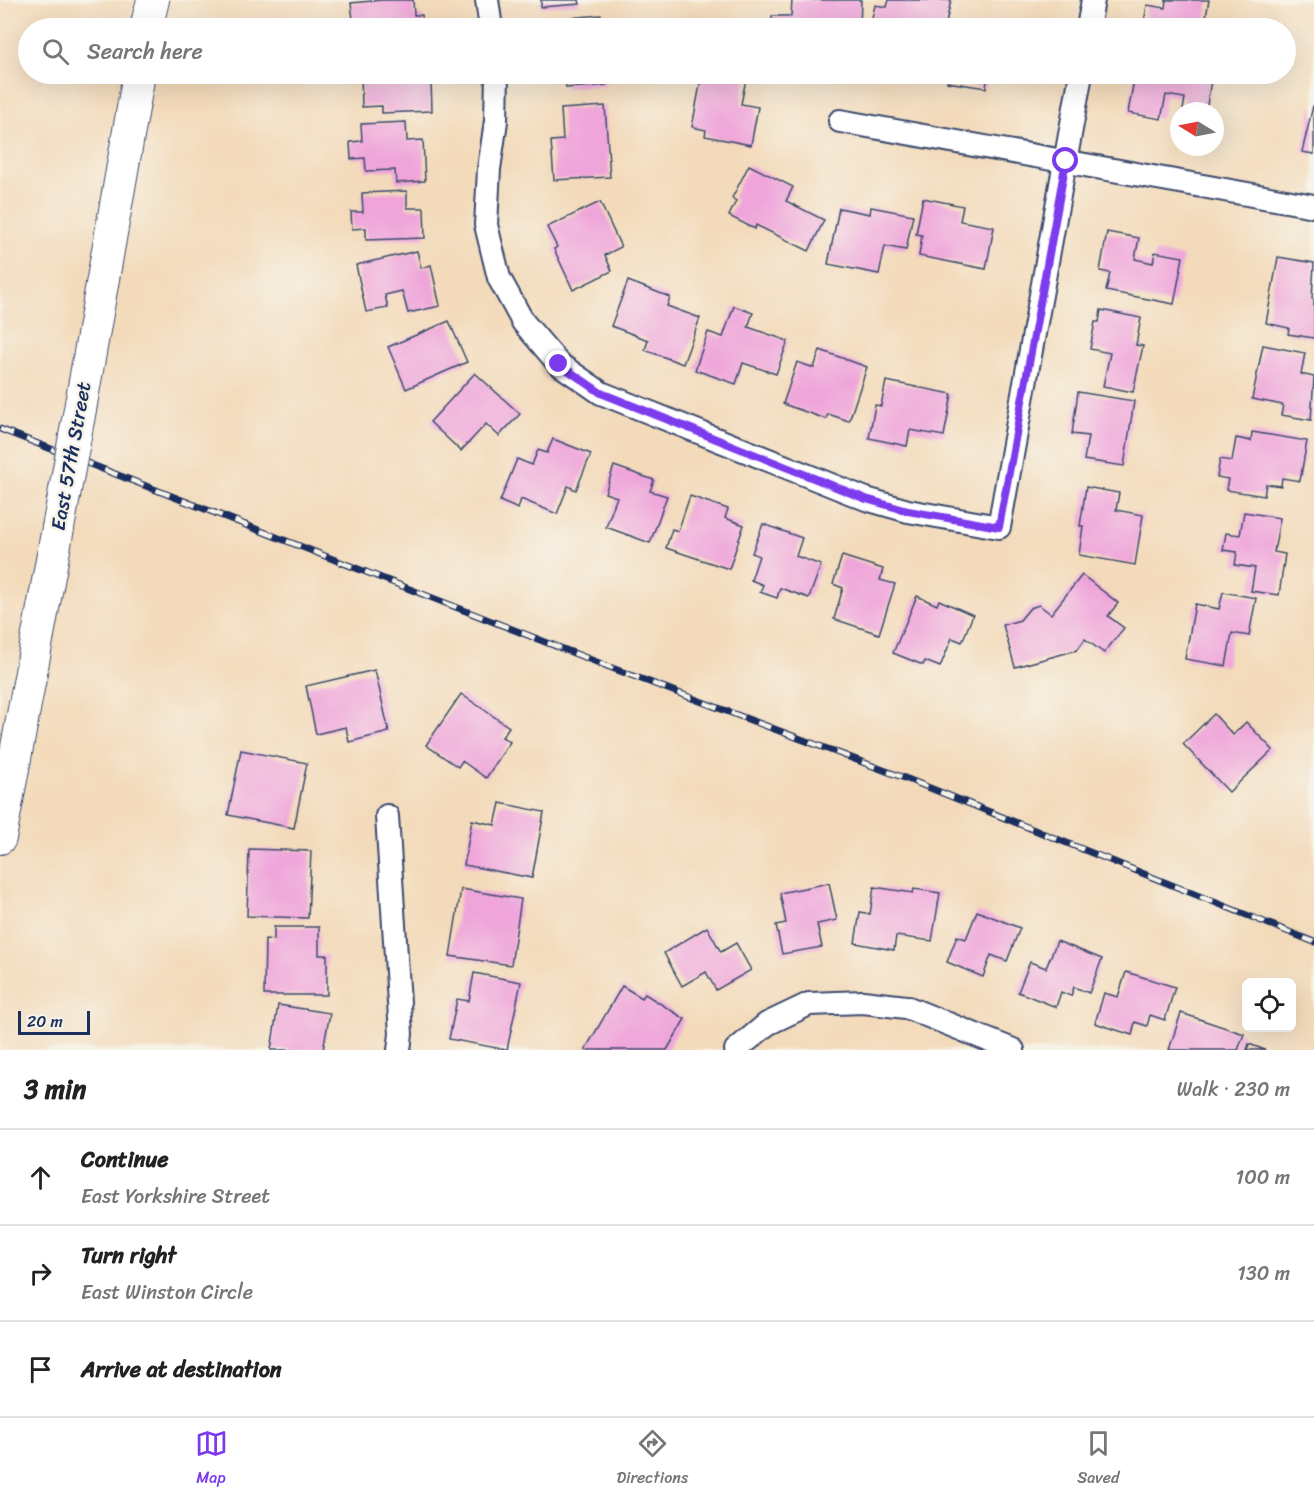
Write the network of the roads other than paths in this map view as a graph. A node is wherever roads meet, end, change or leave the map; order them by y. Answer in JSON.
{"nodes":[{"id":1,"x":488,"y":0,"type":"edge"},
{"id":2,"x":1093,"y":0,"type":"edge"},
{"id":3,"x":490,"y":18,"type":"edge"},
{"id":4,"x":1090,"y":18,"type":"edge"},
{"id":5,"x":137,"y":84,"type":"edge"},
{"id":6,"x":497,"y":84,"type":"edge"},
{"id":7,"x":1079,"y":84,"type":"edge"},
{"id":8,"x":840,"y":121,"type":"dead end"},
{"id":9,"x":1066,"y":161,"type":"junction"},
{"id":10,"x":1314,"y":206,"type":"edge"},
{"id":11,"x":387,"y":816,"type":"dead end"},
{"id":12,"x":0,"y":838,"type":"edge"},
{"id":13,"x":399,"y":1050,"type":"edge"},
{"id":14,"x":736,"y":1050,"type":"edge"},
{"id":15,"x":1013,"y":1050,"type":"edge"}],
"edges":[{"from":1,"to":3,"type":"street"},
{"from":2,"to":4,"type":"street"},
{"from":5,"to":12,"type":"main road","name":"East 57th Street","bridge":true},
{"from":6,"to":9,"type":"street"},
{"from":7,"to":9,"type":"street"},
{"from":8,"to":9,"type":"street"},
{"from":9,"to":10,"type":"street"},
{"from":11,"to":13,"type":"street"},
{"from":14,"to":15,"type":"street"}]}
